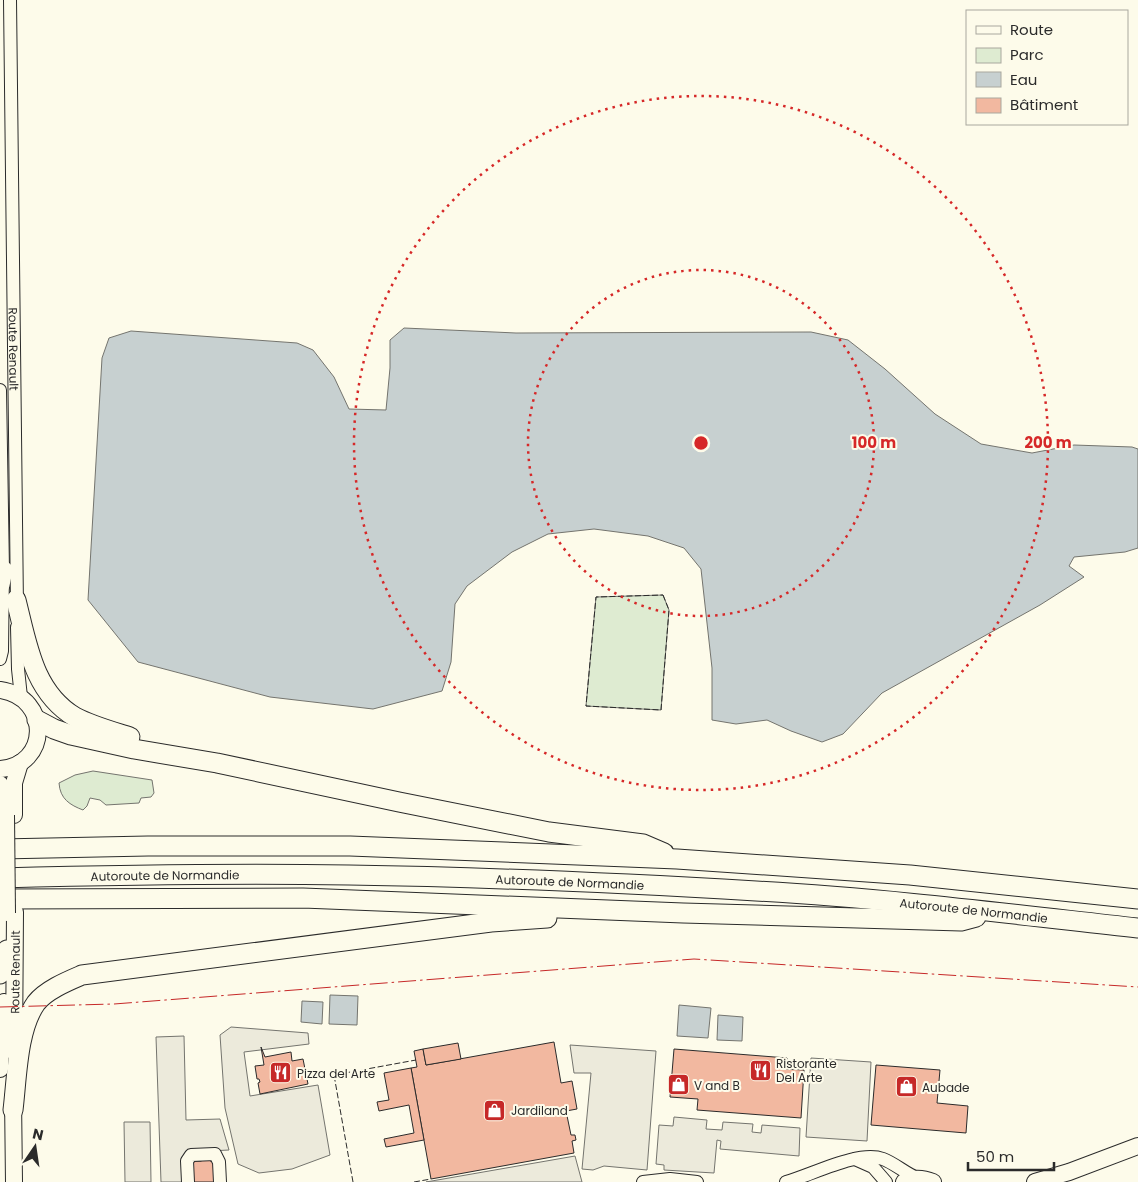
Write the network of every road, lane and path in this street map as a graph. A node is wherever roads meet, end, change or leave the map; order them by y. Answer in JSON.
{"nodes":[{"id":1,"x":10,"y":0,"type":"edge"},
{"id":2,"x":0,"y":193,"type":"edge"},
{"id":3,"x":13,"y":250,"type":"junction"},
{"id":4,"x":0,"y":390,"type":"edge"},
{"id":5,"x":1,"y":577,"type":"edge"},
{"id":6,"x":16,"y":600,"type":"junction"},
{"id":7,"x":0,"y":659,"type":"edge"},
{"id":8,"x":0,"y":690,"type":"edge"},
{"id":9,"x":21,"y":697,"type":"junction"},
{"id":10,"x":38,"y":720,"type":"junction"},
{"id":11,"x":20,"y":763,"type":"junction"},
{"id":12,"x":217,"y":764,"type":"junction"},
{"id":13,"x":0,"y":769,"type":"edge"},
{"id":14,"x":0,"y":784,"type":"edge"},
{"id":15,"x":10,"y":815,"type":"junction"},
{"id":16,"x":0,"y":850,"type":"edge"},
{"id":17,"x":676,"y":858,"type":"junction"},
{"id":18,"x":0,"y":878,"type":"edge"},
{"id":19,"x":1138,"y":899,"type":"edge"},
{"id":20,"x":7,"y":908,"type":"edge"},
{"id":21,"x":994,"y":912,"type":"junction"},
{"id":22,"x":683,"y":913,"type":"junction"},
{"id":23,"x":1138,"y":928,"type":"edge"},
{"id":24,"x":7,"y":950,"type":"junction"},
{"id":25,"x":0,"y":974,"type":"edge"},
{"id":26,"x":0,"y":1069,"type":"edge"},
{"id":27,"x":13,"y":1110,"type":"junction"},
{"id":28,"x":1138,"y":1146,"type":"edge"},
{"id":29,"x":855,"y":1159,"type":"junction"},
{"id":30,"x":910,"y":1180,"type":"edge"},
{"id":31,"x":14,"y":1182,"type":"edge"},
{"id":32,"x":188,"y":1182,"type":"edge"},
{"id":33,"x":220,"y":1182,"type":"edge"},
{"id":34,"x":643,"y":1182,"type":"edge"},
{"id":35,"x":697,"y":1182,"type":"edge"},
{"id":36,"x":786,"y":1182,"type":"edge"},
{"id":37,"x":886,"y":1182,"type":"edge"},
{"id":38,"x":933,"y":1182,"type":"edge"},
{"id":39,"x":1035,"y":1182,"type":"edge"}],
"edges":[{"from":1,"to":3,"type":"street","name":"Route Renault"},
{"from":2,"to":3,"type":"street"},
{"from":3,"to":6,"type":"street","name":"Route Renault"},
{"from":4,"to":5,"type":"street","name":"Route Renault"},
{"from":5,"to":7,"type":"street","name":"Route Renault"},
{"from":6,"to":9,"type":"street","name":"Route Renault"},
{"from":6,"to":12,"type":"highway"},
{"from":8,"to":9,"type":"main road"},
{"from":9,"to":10,"type":"main road"},
{"from":10,"to":11,"type":"main road","name":"Route Renault"},
{"from":10,"to":12,"type":"highway"},
{"from":11,"to":13,"type":"main road"},
{"from":11,"to":15,"type":"main road","name":"Route Renault"},
{"from":12,"to":17,"type":"highway"},
{"from":14,"to":15,"type":"main road","name":"Route Renault"},
{"from":15,"to":20,"type":"main road","name":"Route Renault"},
{"from":16,"to":17,"type":"highway"},
{"from":17,"to":19,"type":"highway"},
{"from":18,"to":21,"type":"highway","name":"Autoroute de Normandie"},
{"from":20,"to":22,"type":"highway"},
{"from":20,"to":24,"type":"main road","name":"Route Renault"},
{"from":20,"to":27,"type":"main road","name":"Route Renault"},
{"from":21,"to":22,"type":"highway"},
{"from":21,"to":23,"type":"highway","name":"Autoroute de Normandie"},
{"from":22,"to":27,"type":"highway"},
{"from":24,"to":25,"type":"highway"},
{"from":24,"to":26,"type":"main road","name":"Route Renault"},
{"from":27,"to":31,"type":"main road","name":"Route Renault"},
{"from":28,"to":39,"type":"main road"},
{"from":29,"to":30,"type":"street"},
{"from":29,"to":36,"type":"street"},
{"from":29,"to":37,"type":"street"},
{"from":30,"to":38,"type":"main road"},
{"from":32,"to":33,"type":"street"},
{"from":34,"to":35,"type":"street"}]}
